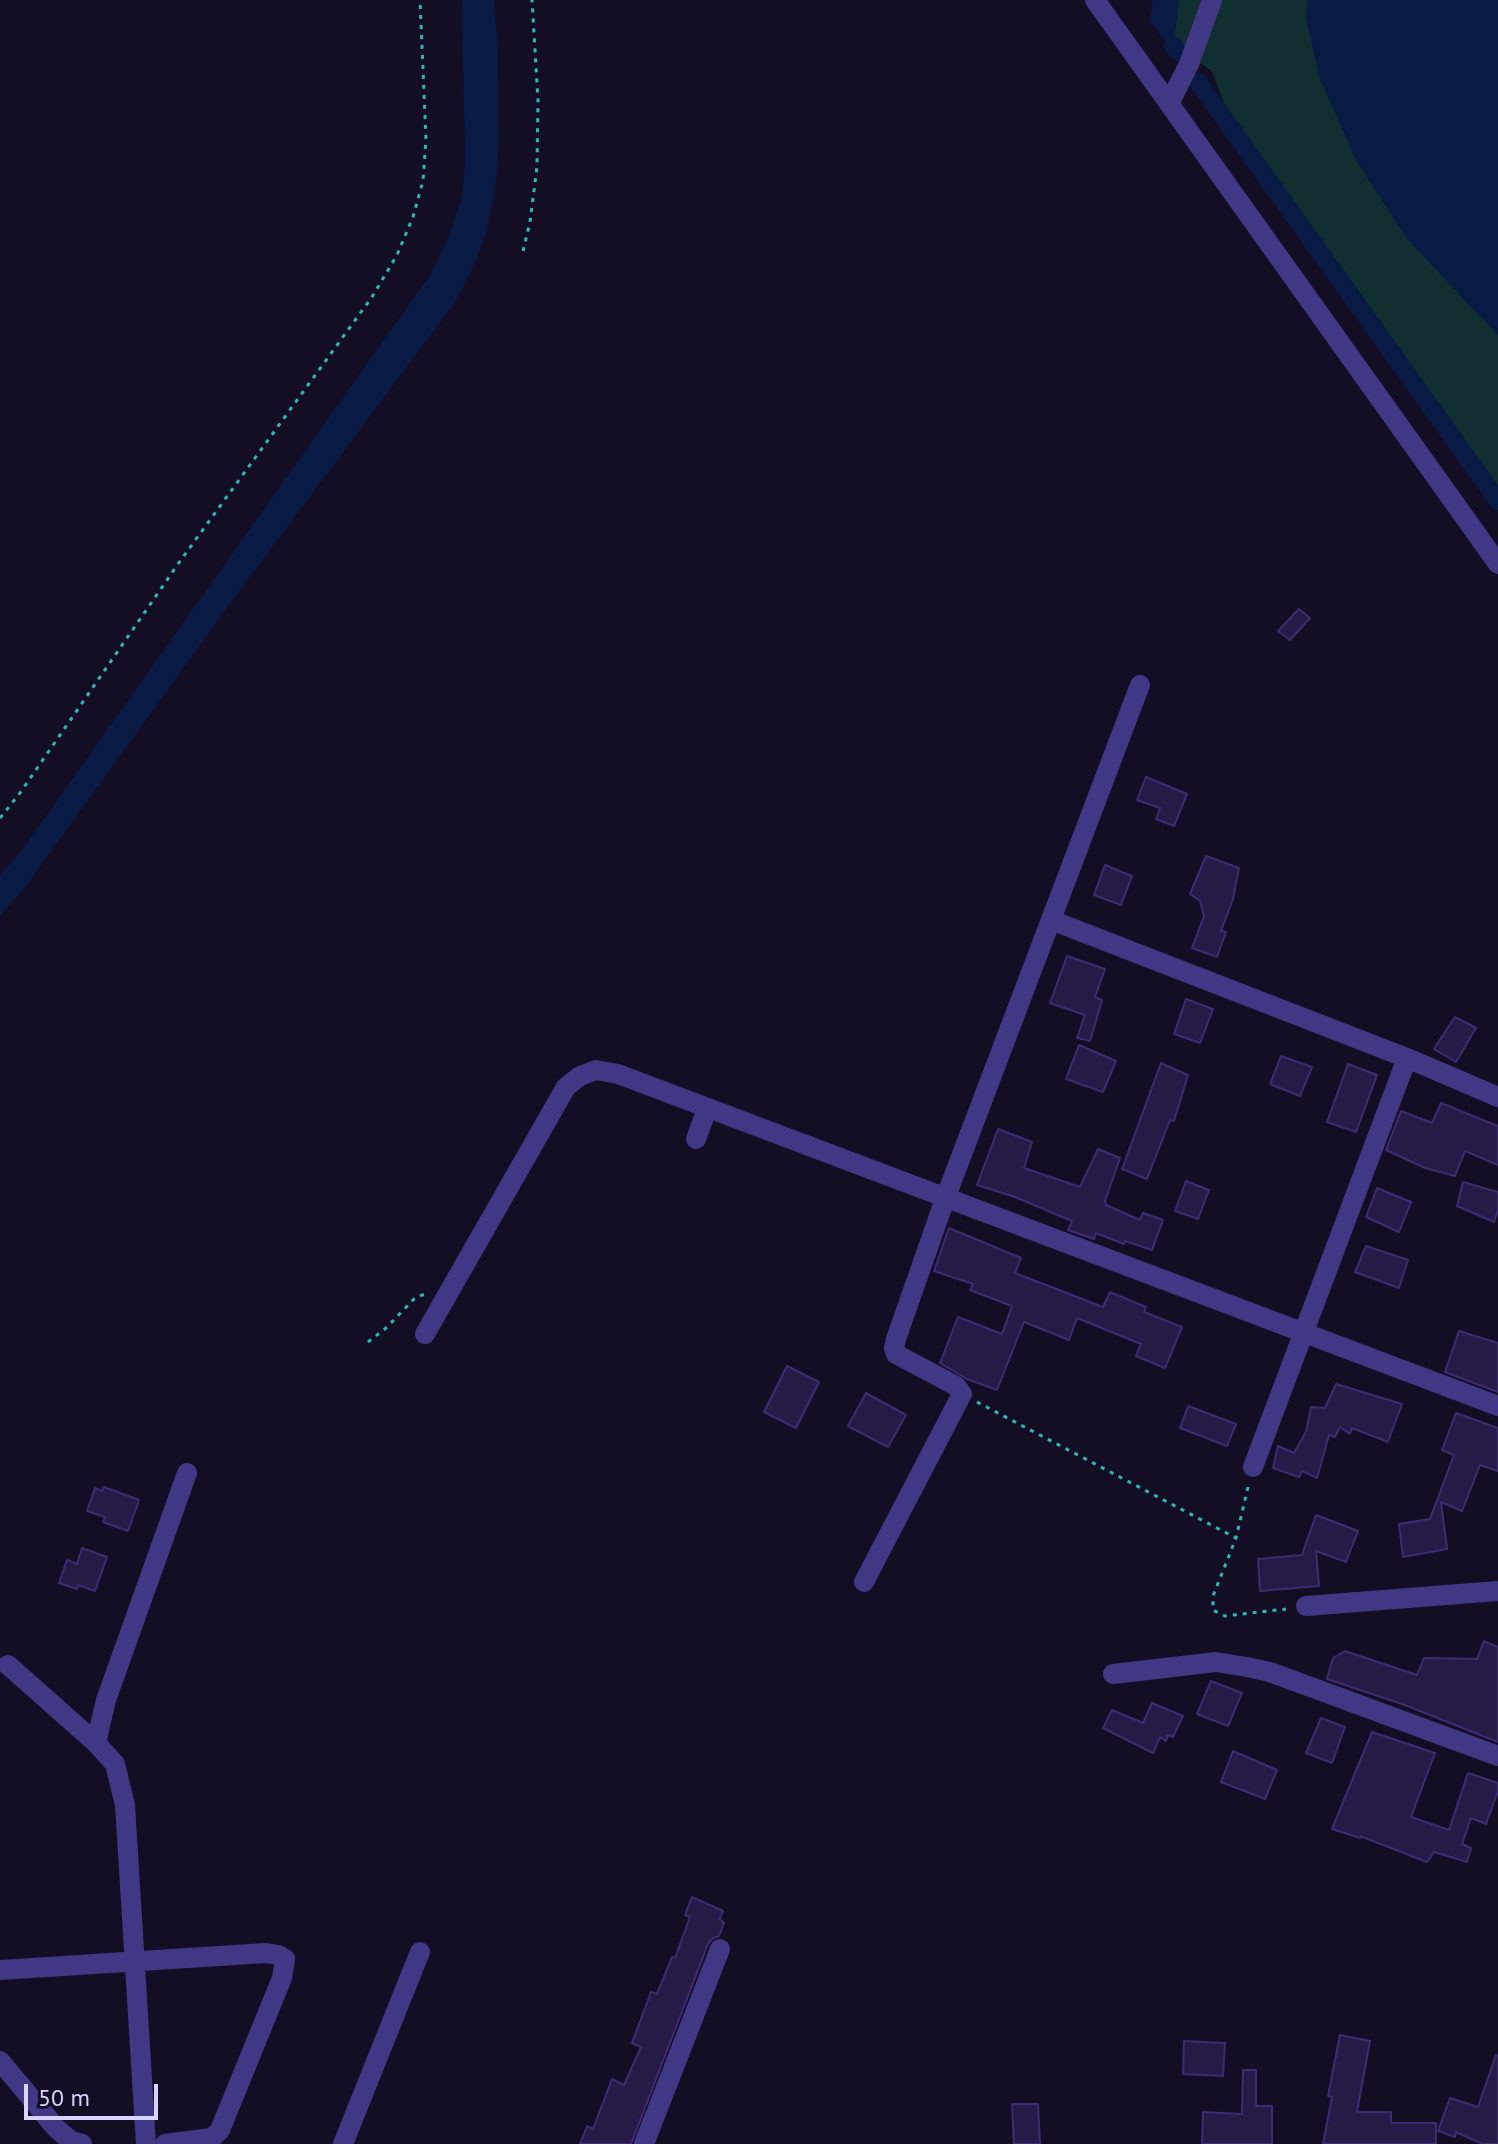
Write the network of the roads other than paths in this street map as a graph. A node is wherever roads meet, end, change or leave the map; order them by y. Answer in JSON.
{"nodes":[{"id":1,"x":1095,"y":0,"type":"edge"},
{"id":2,"x":1212,"y":0,"type":"edge"},
{"id":3,"x":1170,"y":102,"type":"junction"},
{"id":4,"x":1498,"y":564,"type":"edge"},
{"id":5,"x":1140,"y":685,"type":"dead end"},
{"id":6,"x":1051,"y":920,"type":"junction"},
{"id":7,"x":1407,"y":1058,"type":"junction"},
{"id":8,"x":1498,"y":1097,"type":"edge"},
{"id":9,"x":707,"y":1109,"type":"junction"},
{"id":10,"x":696,"y":1139,"type":"dead end"},
{"id":11,"x":945,"y":1199,"type":"junction"},
{"id":12,"x":1305,"y":1332,"type":"junction"},
{"id":13,"x":425,"y":1334,"type":"dead end"},
{"id":14,"x":1498,"y":1406,"type":"edge"},
{"id":15,"x":1253,"y":1467,"type":"road end"},
{"id":16,"x":187,"y":1473,"type":"dead end"},
{"id":17,"x":864,"y":1582,"type":"dead end"},
{"id":18,"x":1498,"y":1591,"type":"edge"},
{"id":19,"x":1306,"y":1606,"type":"road end"},
{"id":20,"x":8,"y":1665,"type":"dead end"},
{"id":21,"x":1113,"y":1674,"type":"dead end"},
{"id":22,"x":96,"y":1743,"type":"junction"},
{"id":23,"x":1498,"y":1756,"type":"edge"},
{"id":24,"x":720,"y":1949,"type":"dead end"},
{"id":25,"x":420,"y":1952,"type":"dead end"},
{"id":26,"x":135,"y":1962,"type":"junction"},
{"id":27,"x":0,"y":1970,"type":"edge"},
{"id":28,"x":0,"y":2061,"type":"edge"},
{"id":29,"x":82,"y":2144,"type":"edge"},
{"id":30,"x":146,"y":2144,"type":"edge"},
{"id":31,"x":165,"y":2144,"type":"edge"},
{"id":32,"x":343,"y":2144,"type":"edge"},
{"id":33,"x":644,"y":2144,"type":"edge"}],
"edges":[{"from":1,"to":3,"type":"street"},
{"from":2,"to":3,"type":"street"},
{"from":3,"to":4,"type":"street"},
{"from":5,"to":6,"type":"street"},
{"from":6,"to":7,"type":"street"},
{"from":6,"to":11,"type":"street"},
{"from":7,"to":8,"type":"street"},
{"from":7,"to":12,"type":"street"},
{"from":9,"to":10,"type":"street"},
{"from":9,"to":11,"type":"street"},
{"from":9,"to":13,"type":"street"},
{"from":11,"to":12,"type":"street"},
{"from":11,"to":17,"type":"street"},
{"from":12,"to":14,"type":"street"},
{"from":12,"to":15,"type":"street"},
{"from":16,"to":22,"type":"street"},
{"from":18,"to":19,"type":"street"},
{"from":20,"to":22,"type":"street"},
{"from":21,"to":23,"type":"street"},
{"from":22,"to":26,"type":"street"},
{"from":24,"to":33,"type":"street"},
{"from":25,"to":32,"type":"street"},
{"from":26,"to":27,"type":"street"},
{"from":26,"to":30,"type":"street"},
{"from":26,"to":31,"type":"street"},
{"from":28,"to":29,"type":"street"}]}
